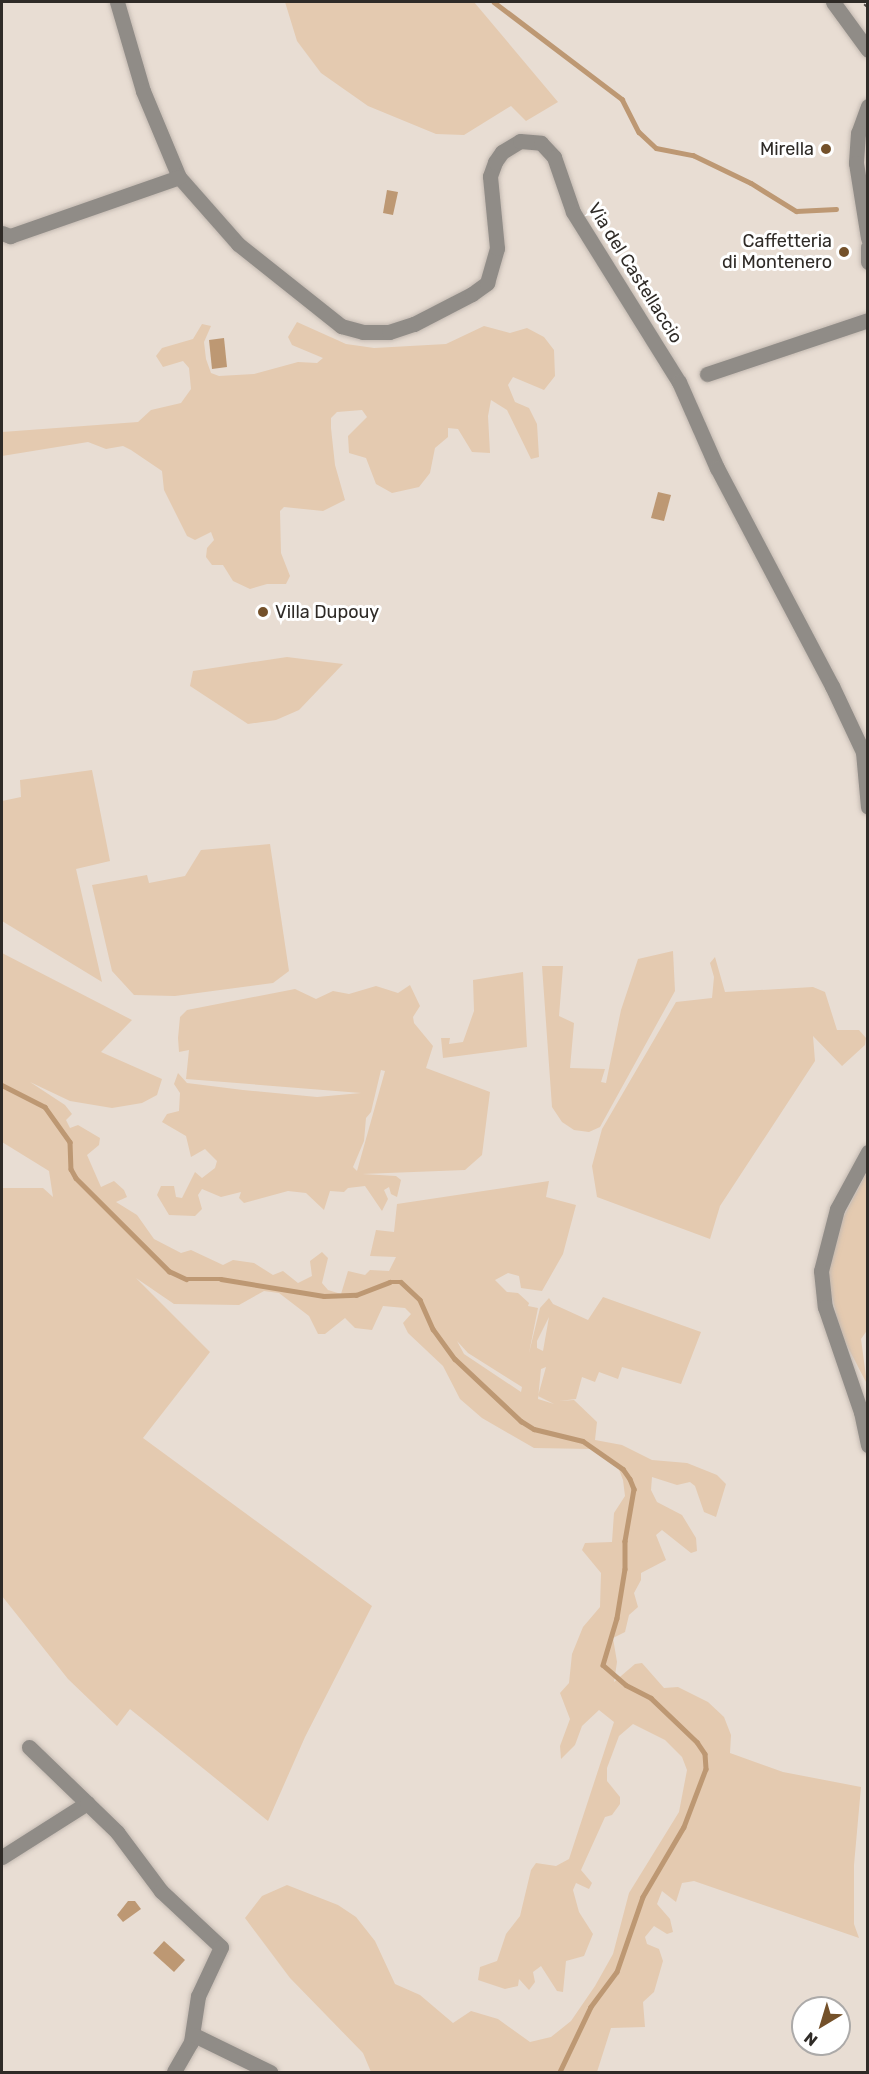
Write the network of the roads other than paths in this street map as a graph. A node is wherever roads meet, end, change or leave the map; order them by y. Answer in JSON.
{"nodes":[{"id":1,"x":117,"y":2,"type":"edge"},
{"id":2,"x":832,"y":2,"type":"edge"},
{"id":3,"x":867,"y":50,"type":"edge"},
{"id":4,"x":867,"y":106,"type":"edge"},
{"id":5,"x":179,"y":177,"type":"junction"},
{"id":6,"x":2,"y":233,"type":"edge"},
{"id":7,"x":867,"y":238,"type":"edge"},
{"id":8,"x":867,"y":247,"type":"edge"},
{"id":9,"x":867,"y":262,"type":"edge"},
{"id":10,"x":867,"y":320,"type":"edge"},
{"id":11,"x":707,"y":374,"type":"dead end"},
{"id":12,"x":867,"y":807,"type":"edge"},
{"id":13,"x":867,"y":1152,"type":"edge"},
{"id":14,"x":867,"y":1445,"type":"edge"},
{"id":15,"x":29,"y":1747,"type":"dead end"},
{"id":16,"x":87,"y":1803,"type":"junction"},
{"id":17,"x":2,"y":1857,"type":"edge"},
{"id":18,"x":194,"y":2035,"type":"junction"},
{"id":19,"x":174,"y":2073,"type":"edge"},
{"id":20,"x":270,"y":2073,"type":"edge"}],
"edges":[{"from":1,"to":5,"type":"street","name":"Via del Castellaccio"},
{"from":2,"to":3,"type":"street"},
{"from":4,"to":7,"type":"street"},
{"from":5,"to":6,"type":"street"},
{"from":5,"to":12,"type":"street","name":"Via del Castellaccio"},
{"from":8,"to":9,"type":"street"},
{"from":10,"to":11,"type":"street"},
{"from":13,"to":14,"type":"street"},
{"from":15,"to":16,"type":"street"},
{"from":16,"to":17,"type":"street"},
{"from":16,"to":18,"type":"street"},
{"from":18,"to":19,"type":"street"},
{"from":18,"to":20,"type":"street"}]}
